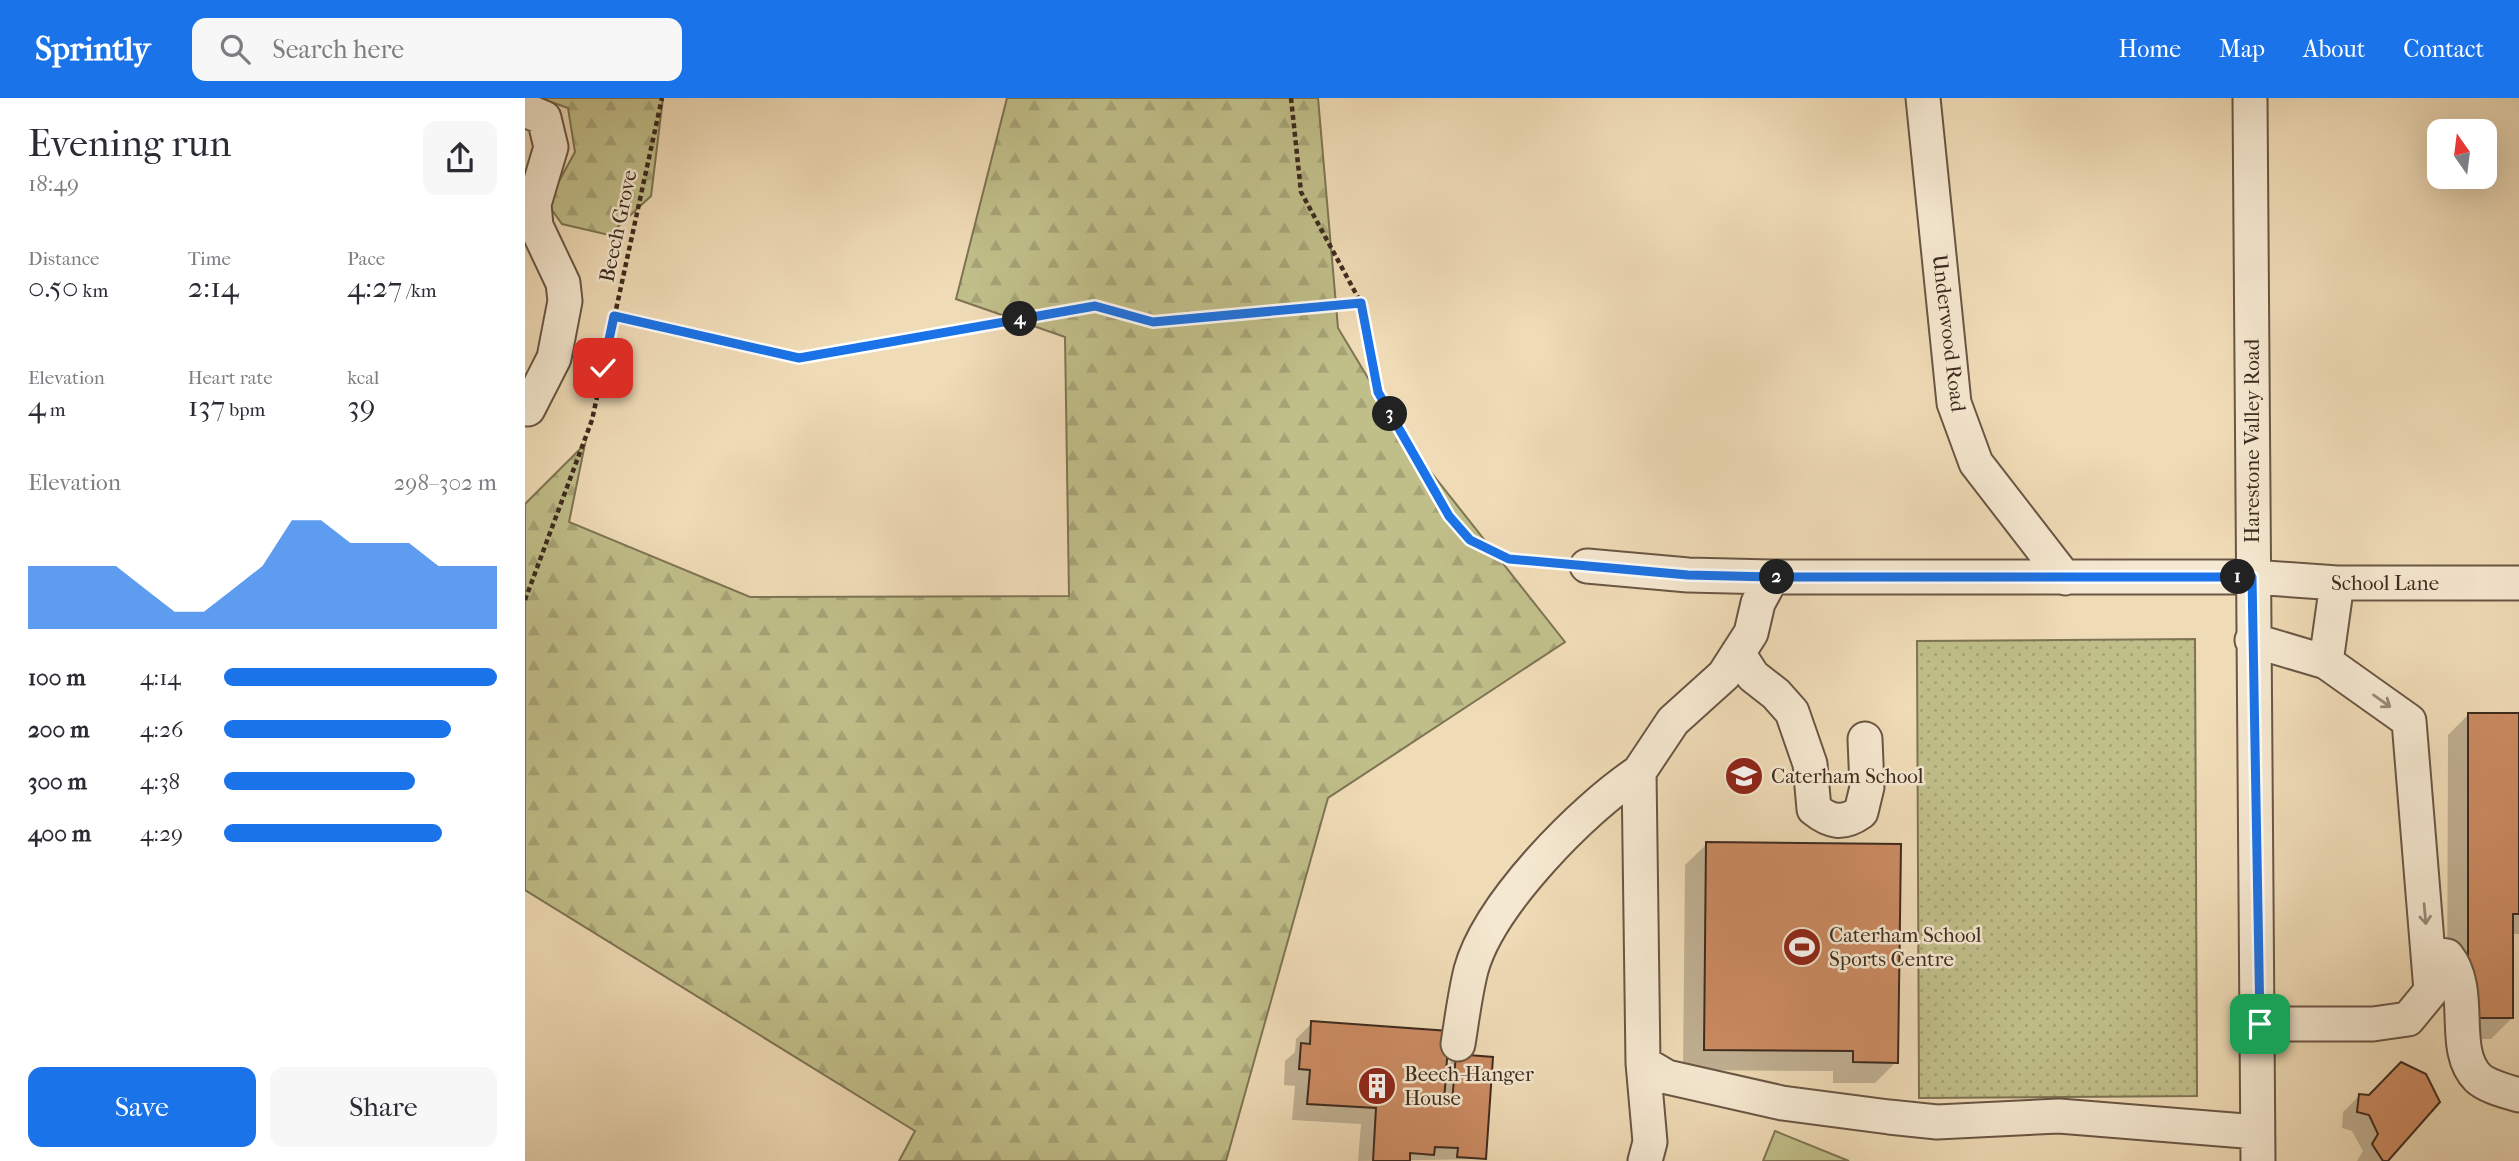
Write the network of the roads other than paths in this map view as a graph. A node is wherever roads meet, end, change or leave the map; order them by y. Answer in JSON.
{"nodes":[{"id":1,"x":1923,"y":98,"type":"edge"},
{"id":2,"x":2250,"y":98,"type":"edge"},
{"id":3,"x":525,"y":110,"type":"edge"},
{"id":4,"x":528,"y":409,"type":"dead end"},
{"id":5,"x":1587,"y":566,"type":"road end"},
{"id":6,"x":1772,"y":577,"type":"junction"},
{"id":7,"x":2252,"y":577,"type":"junction"},
{"id":8,"x":2064,"y":578,"type":"junction"},
{"id":9,"x":2337,"y":583,"type":"junction"},
{"id":10,"x":2519,"y":583,"type":"edge"},
{"id":11,"x":2252,"y":640,"type":"junction"},
{"id":12,"x":1738,"y":653,"type":"junction"},
{"id":13,"x":2326,"y":662,"type":"junction"},
{"id":14,"x":1865,"y":739,"type":"dead end"},
{"id":15,"x":1639,"y":772,"type":"junction"},
{"id":16,"x":2428,"y":953,"type":"junction"},
{"id":17,"x":2260,"y":1024,"type":"junction"},
{"id":18,"x":1458,"y":1044,"type":"dead end"},
{"id":19,"x":1643,"y":1063,"type":"junction"},
{"id":20,"x":2519,"y":1095,"type":"edge"},
{"id":21,"x":2257,"y":1146,"type":"edge"},
{"id":22,"x":1645,"y":1161,"type":"edge"}],
"edges":[{"from":1,"to":8,"type":"street","name":"Underwood Road"},
{"from":2,"to":7,"type":"street","name":"Harestone Valley Road"},
{"from":3,"to":4,"type":"street"},
{"from":5,"to":6,"type":"street","name":"School Lane"},
{"from":6,"to":8,"type":"street","name":"School Lane"},
{"from":6,"to":12,"type":"street"},
{"from":7,"to":8,"type":"street","name":"School Lane"},
{"from":7,"to":9,"type":"street","name":"School Lane"},
{"from":7,"to":11,"type":"street","name":"Harestone Valley Road"},
{"from":9,"to":10,"type":"street","name":"School Lane"},
{"from":9,"to":13,"type":"street"},
{"from":11,"to":13,"type":"street"},
{"from":11,"to":17,"type":"street","name":"Harestone Valley Road"},
{"from":12,"to":14,"type":"street"},
{"from":12,"to":15,"type":"street"},
{"from":13,"to":16,"type":"street","one_way":true},
{"from":15,"to":18,"type":"street"},
{"from":15,"to":19,"type":"street"},
{"from":16,"to":17,"type":"street"},
{"from":16,"to":20,"type":"street"},
{"from":17,"to":21,"type":"street","name":"Harestone Valley Road"},
{"from":19,"to":21,"type":"street"},
{"from":19,"to":22,"type":"street"}]}
